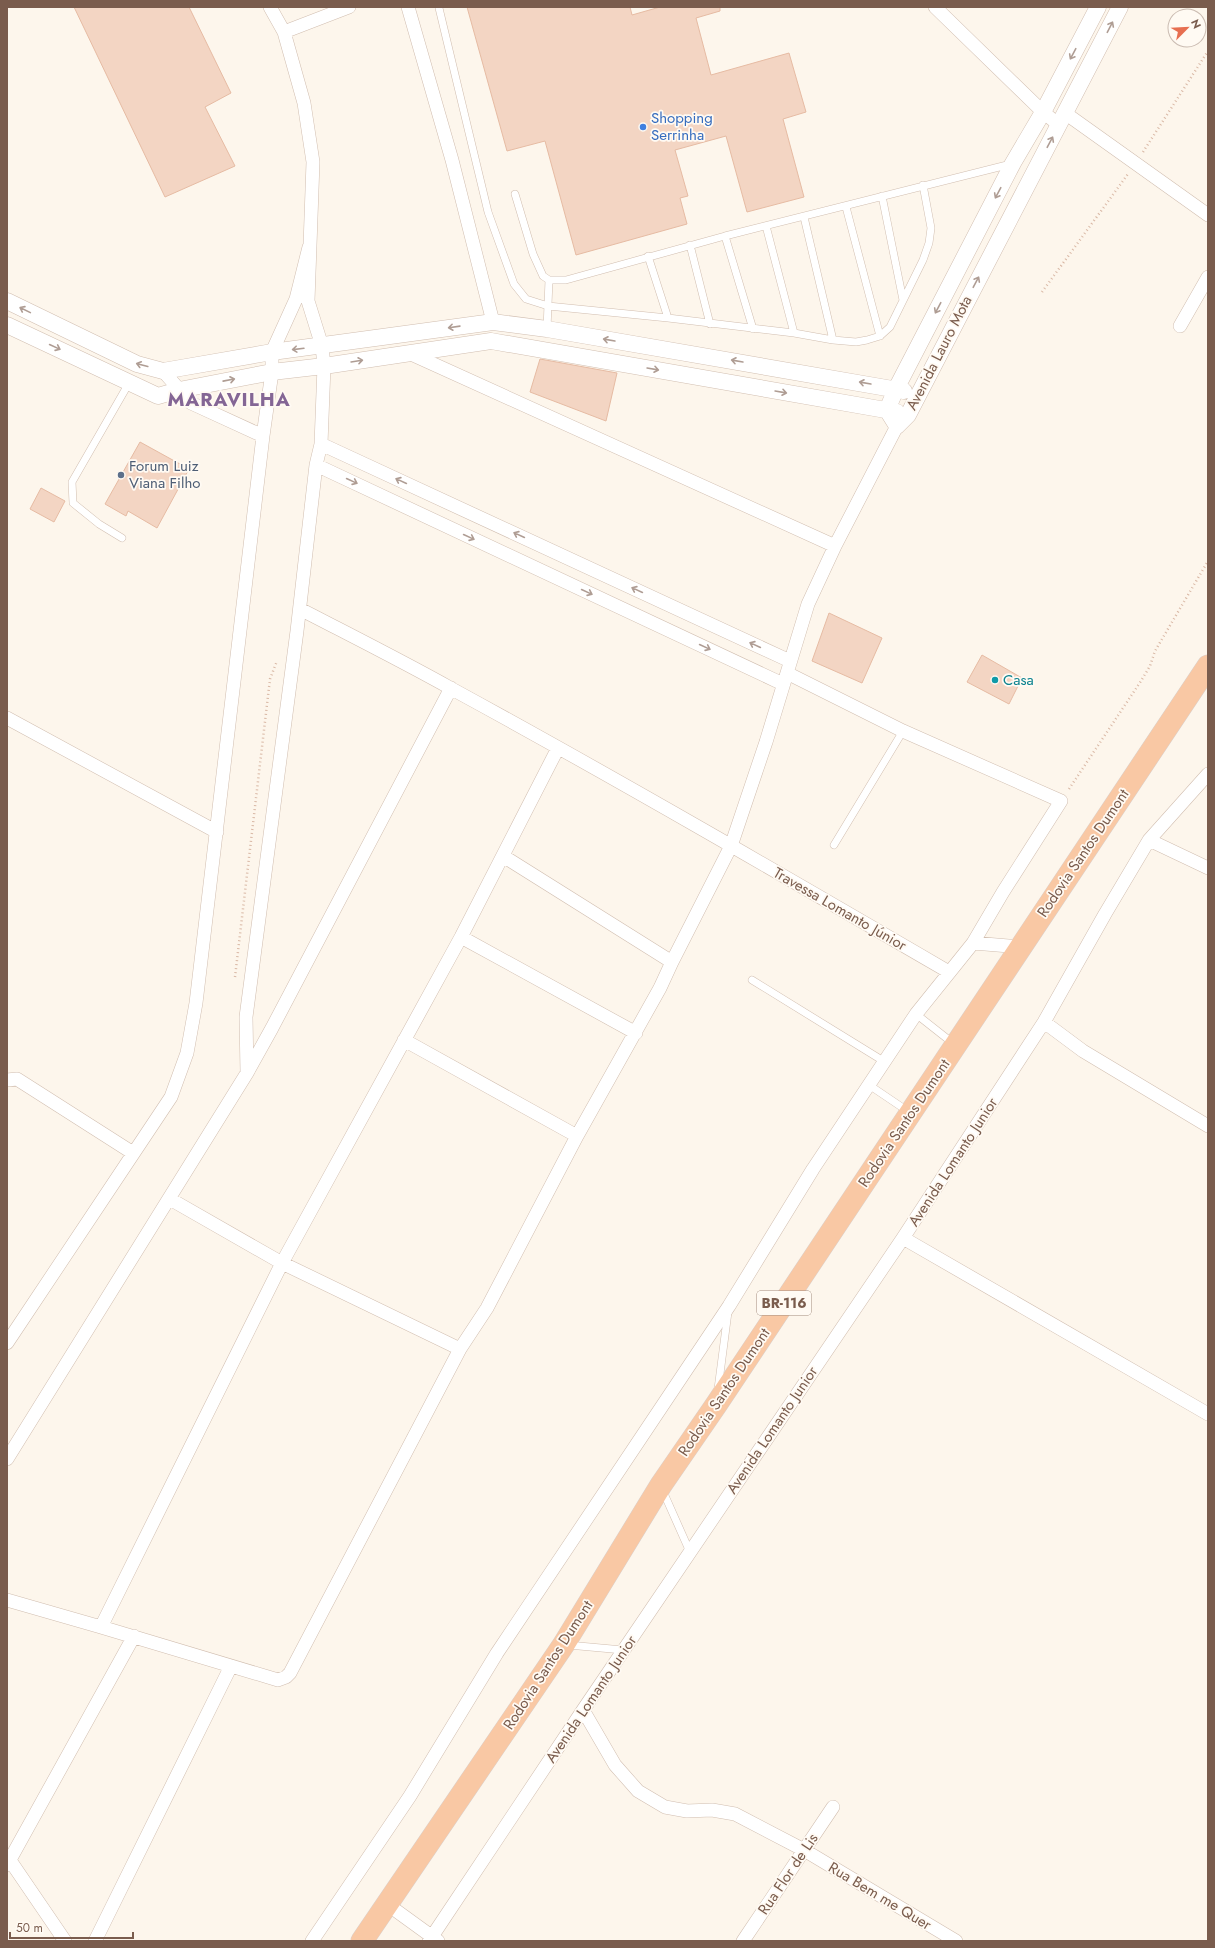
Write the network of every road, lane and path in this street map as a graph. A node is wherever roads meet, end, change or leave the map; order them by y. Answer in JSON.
{"nodes":[{"id":1,"x":270,"y":7,"type":"edge"},
{"id":2,"x":349,"y":7,"type":"edge"},
{"id":3,"x":408,"y":7,"type":"edge"},
{"id":4,"x":935,"y":7,"type":"edge"},
{"id":5,"x":1098,"y":7,"type":"edge"},
{"id":6,"x":1120,"y":7,"type":"edge"},
{"id":7,"x":439,"y":8,"type":"dead end"},
{"id":8,"x":284,"y":32,"type":"junction"},
{"id":9,"x":1043,"y":112,"type":"junction"},
{"id":10,"x":1062,"y":119,"type":"junction"},
{"id":11,"x":1016,"y":158,"type":"junction"},
{"id":12,"x":1037,"y":166,"type":"junction"},
{"id":13,"x":923,"y":185,"type":"junction"},
{"id":14,"x":515,"y":194,"type":"dead end"},
{"id":15,"x":882,"y":196,"type":"junction"},
{"id":16,"x":846,"y":207,"type":"junction"},
{"id":17,"x":1208,"y":215,"type":"edge"},
{"id":18,"x":804,"y":217,"type":"junction"},
{"id":19,"x":766,"y":226,"type":"junction"},
{"id":20,"x":725,"y":236,"type":"junction"},
{"id":21,"x":690,"y":246,"type":"junction"},
{"id":22,"x":309,"y":248,"type":"junction"},
{"id":23,"x":648,"y":256,"type":"junction"},
{"id":24,"x":1208,"y":277,"type":"edge"},
{"id":25,"x":549,"y":280,"type":"junction"},
{"id":26,"x":903,"y":300,"type":"junction"},
{"id":27,"x":7,"y":301,"type":"edge"},
{"id":28,"x":548,"y":306,"type":"junction"},
{"id":29,"x":668,"y":318,"type":"junction"},
{"id":30,"x":493,"y":322,"type":"junction"},
{"id":31,"x":710,"y":324,"type":"junction"},
{"id":32,"x":7,"y":325,"type":"edge"},
{"id":33,"x":1180,"y":326,"type":"dead end"},
{"id":34,"x":547,"y":329,"type":"junction"},
{"id":35,"x":753,"y":329,"type":"junction"},
{"id":36,"x":794,"y":333,"type":"junction"},
{"id":37,"x":880,"y":336,"type":"junction"},
{"id":38,"x":833,"y":340,"type":"junction"},
{"id":39,"x":491,"y":341,"type":"junction"},
{"id":40,"x":322,"y":346,"type":"junction"},
{"id":41,"x":544,"y":350,"type":"junction"},
{"id":42,"x":272,"y":352,"type":"junction"},
{"id":43,"x":409,"y":353,"type":"junction"},
{"id":44,"x":324,"y":366,"type":"junction"},
{"id":45,"x":163,"y":371,"type":"junction"},
{"id":46,"x":272,"y":372,"type":"junction"},
{"id":47,"x":129,"y":383,"type":"junction"},
{"id":48,"x":896,"y":388,"type":"junction"},
{"id":49,"x":179,"y":390,"type":"junction"},
{"id":50,"x":916,"y":395,"type":"junction"},
{"id":51,"x":887,"y":410,"type":"junction"},
{"id":52,"x":902,"y":420,"type":"junction"},
{"id":53,"x":263,"y":436,"type":"junction"},
{"id":54,"x":321,"y":444,"type":"junction"},
{"id":55,"x":316,"y":465,"type":"junction"},
{"id":56,"x":122,"y":538,"type":"dead end"},
{"id":57,"x":835,"y":546,"type":"junction"},
{"id":58,"x":1208,"y":561,"type":"edge"},
{"id":59,"x":300,"y":609,"type":"junction"},
{"id":60,"x":1208,"y":666,"type":"edge"},
{"id":61,"x":787,"y":673,"type":"junction"},
{"id":62,"x":451,"y":688,"type":"junction"},
{"id":63,"x":7,"y":718,"type":"edge"},
{"id":64,"x":903,"y":732,"type":"junction"},
{"id":65,"x":558,"y":748,"type":"junction"},
{"id":66,"x":1208,"y":774,"type":"edge"},
{"id":67,"x":1061,"y":802,"type":"junction"},
{"id":68,"x":217,"y":832,"type":"junction"},
{"id":69,"x":1149,"y":840,"type":"junction"},
{"id":70,"x":834,"y":845,"type":"dead end"},
{"id":71,"x":731,"y":846,"type":"junction"},
{"id":72,"x":503,"y":856,"type":"junction"},
{"id":73,"x":1208,"y":868,"type":"edge"},
{"id":74,"x":461,"y":937,"type":"junction"},
{"id":75,"x":974,"y":943,"type":"junction"},
{"id":76,"x":1021,"y":947,"type":"junction"},
{"id":77,"x":672,"y":962,"type":"junction"},
{"id":78,"x":949,"y":972,"type":"junction"},
{"id":79,"x":752,"y":980,"type":"dead end"},
{"id":80,"x":916,"y":1014,"type":"junction"},
{"id":81,"x":1044,"y":1022,"type":"junction"},
{"id":82,"x":636,"y":1033,"type":"junction"},
{"id":83,"x":404,"y":1040,"type":"junction"},
{"id":84,"x":956,"y":1045,"type":"junction"},
{"id":85,"x":885,"y":1062,"type":"junction"},
{"id":86,"x":247,"y":1073,"type":"junction"},
{"id":87,"x":7,"y":1080,"type":"edge"},
{"id":88,"x":869,"y":1086,"type":"junction"},
{"id":89,"x":910,"y":1112,"type":"junction"},
{"id":90,"x":1208,"y":1126,"type":"edge"},
{"id":91,"x":577,"y":1136,"type":"junction"},
{"id":92,"x":133,"y":1153,"type":"junction"},
{"id":93,"x":170,"y":1199,"type":"junction"},
{"id":94,"x":903,"y":1238,"type":"junction"},
{"id":95,"x":282,"y":1264,"type":"junction"},
{"id":96,"x":729,"y":1306,"type":"junction"},
{"id":97,"x":7,"y":1342,"type":"edge"},
{"id":98,"x":460,"y":1349,"type":"junction"},
{"id":99,"x":716,"y":1405,"type":"junction"},
{"id":100,"x":1208,"y":1414,"type":"edge"},
{"id":101,"x":7,"y":1459,"type":"edge"},
{"id":102,"x":661,"y":1485,"type":"junction"},
{"id":103,"x":690,"y":1552,"type":"junction"},
{"id":104,"x":7,"y":1600,"type":"edge"},
{"id":105,"x":101,"y":1627,"type":"junction"},
{"id":106,"x":134,"y":1636,"type":"junction"},
{"id":107,"x":564,"y":1644,"type":"junction"},
{"id":108,"x":624,"y":1650,"type":"junction"},
{"id":109,"x":231,"y":1666,"type":"junction"},
{"id":110,"x":583,"y":1710,"type":"junction"},
{"id":111,"x":833,"y":1807,"type":"dead end"},
{"id":112,"x":804,"y":1850,"type":"junction"},
{"id":113,"x":8,"y":1861,"type":"edge"},
{"id":114,"x":387,"y":1904,"type":"junction"},
{"id":115,"x":433,"y":1940,"type":"edge"},
{"id":116,"x":65,"y":1941,"type":"edge"},
{"id":117,"x":95,"y":1941,"type":"edge"},
{"id":118,"x":312,"y":1941,"type":"edge"},
{"id":119,"x":362,"y":1941,"type":"edge"},
{"id":120,"x":743,"y":1941,"type":"edge"},
{"id":121,"x":956,"y":1941,"type":"edge"}],
"edges":[{"from":1,"to":8,"type":"street"},
{"from":2,"to":8,"type":"street"},
{"from":3,"to":30,"type":"street"},
{"from":4,"to":9,"type":"street"},
{"from":5,"to":9,"type":"street","name":"Avenida Lauro Mota","one_way":true},
{"from":10,"to":6,"type":"street","name":"Avenida Lauro Mota","one_way":true},
{"from":7,"to":28,"type":"lane"},
{"from":8,"to":22,"type":"street"},
{"from":9,"to":10,"type":"street"},
{"from":9,"to":11,"type":"street","name":"Avenida Lauro Mota"},
{"from":12,"to":10,"type":"street","name":"Avenida Lauro Mota","one_way":true},
{"from":10,"to":17,"type":"street"},
{"from":11,"to":12,"type":"street"},
{"from":11,"to":13,"type":"lane"},
{"from":11,"to":48,"type":"street","name":"Avenida Lauro Mota","one_way":true},
{"from":50,"to":12,"type":"street","name":"Avenida Lauro Mota","one_way":true},
{"from":13,"to":15,"type":"lane"},
{"from":13,"to":26,"type":"lane"},
{"from":14,"to":25,"type":"lane"},
{"from":15,"to":16,"type":"lane"},
{"from":15,"to":26,"type":"lane"},
{"from":16,"to":18,"type":"lane"},
{"from":16,"to":37,"type":"lane"},
{"from":18,"to":19,"type":"lane"},
{"from":18,"to":38,"type":"lane"},
{"from":19,"to":20,"type":"lane"},
{"from":19,"to":36,"type":"lane"},
{"from":20,"to":21,"type":"lane"},
{"from":20,"to":35,"type":"lane"},
{"from":21,"to":23,"type":"lane"},
{"from":21,"to":31,"type":"lane"},
{"from":22,"to":40,"type":"street"},
{"from":22,"to":42,"type":"street"},
{"from":23,"to":25,"type":"lane"},
{"from":23,"to":29,"type":"lane"},
{"from":24,"to":33,"type":"street"},
{"from":25,"to":28,"type":"lane"},
{"from":26,"to":37,"type":"lane"},
{"from":45,"to":27,"type":"street","one_way":true},
{"from":28,"to":29,"type":"lane"},
{"from":28,"to":34,"type":"lane"},
{"from":29,"to":31,"type":"lane"},
{"from":30,"to":34,"type":"street"},
{"from":30,"to":39,"type":"street"},
{"from":30,"to":40,"type":"street","one_way":true},
{"from":31,"to":35,"type":"lane"},
{"from":32,"to":47,"type":"street","one_way":true},
{"from":34,"to":41,"type":"street"},
{"from":48,"to":34,"type":"street","one_way":true},
{"from":35,"to":36,"type":"lane"},
{"from":36,"to":38,"type":"lane"},
{"from":37,"to":38,"type":"lane"},
{"from":39,"to":41,"type":"street"},
{"from":39,"to":43,"type":"street"},
{"from":40,"to":42,"type":"street","one_way":true},
{"from":40,"to":44,"type":"street"},
{"from":41,"to":51,"type":"street","one_way":true},
{"from":42,"to":45,"type":"street"},
{"from":42,"to":46,"type":"street"},
{"from":44,"to":43,"type":"street","one_way":true},
{"from":43,"to":57,"type":"street"},
{"from":44,"to":46,"type":"street"},
{"from":44,"to":54,"type":"street"},
{"from":45,"to":49,"type":"street"},
{"from":49,"to":46,"type":"street","one_way":true},
{"from":46,"to":53,"type":"street"},
{"from":47,"to":49,"type":"street"},
{"from":47,"to":56,"type":"lane"},
{"from":48,"to":50,"type":"street"},
{"from":48,"to":51,"type":"street","name":"Avenida Lauro Mota"},
{"from":49,"to":53,"type":"street"},
{"from":50,"to":52,"type":"street","name":"Avenida Lauro Mota"},
{"from":51,"to":52,"type":"street"},
{"from":52,"to":57,"type":"street"},
{"from":53,"to":68,"type":"street"},
{"from":54,"to":55,"type":"street"},
{"from":61,"to":54,"type":"street","one_way":true},
{"from":55,"to":59,"type":"street"},
{"from":55,"to":61,"type":"street","one_way":true},
{"from":57,"to":61,"type":"street"},
{"from":58,"to":67,"type":"path"},
{"from":59,"to":62,"type":"street","name":"Travessa Lomanto Júnior"},
{"from":59,"to":86,"type":"street"},
{"from":60,"to":76,"type":"highway","name":"Rodovia Santos Dumont","number":"BR-116"},
{"from":61,"to":64,"type":"street"},
{"from":61,"to":71,"type":"street"},
{"from":62,"to":65,"type":"street","name":"Travessa Lomanto Júnior"},
{"from":62,"to":86,"type":"street"},
{"from":63,"to":68,"type":"street"},
{"from":64,"to":67,"type":"street"},
{"from":64,"to":70,"type":"lane"},
{"from":65,"to":71,"type":"street","name":"Travessa Lomanto Júnior"},
{"from":65,"to":72,"type":"street"},
{"from":66,"to":69,"type":"street","name":"Avenida Lomanto Junior"},
{"from":67,"to":75,"type":"street"},
{"from":68,"to":92,"type":"street"},
{"from":69,"to":73,"type":"street"},
{"from":69,"to":81,"type":"street","name":"Avenida Lomanto Junior"},
{"from":71,"to":77,"type":"street"},
{"from":71,"to":78,"type":"street","name":"Travessa Lomanto Júnior"},
{"from":72,"to":74,"type":"street"},
{"from":72,"to":77,"type":"street"},
{"from":74,"to":82,"type":"street"},
{"from":74,"to":83,"type":"street"},
{"from":75,"to":76,"type":"street"},
{"from":75,"to":78,"type":"street"},
{"from":76,"to":84,"type":"highway","name":"Rodovia Santos Dumont","number":"BR-116"},
{"from":77,"to":82,"type":"street"},
{"from":78,"to":80,"type":"street"},
{"from":79,"to":85,"type":"lane"},
{"from":80,"to":84,"type":"lane"},
{"from":80,"to":85,"type":"street"},
{"from":81,"to":90,"type":"street"},
{"from":81,"to":94,"type":"street","name":"Avenida Lomanto Junior"},
{"from":82,"to":91,"type":"street"},
{"from":83,"to":91,"type":"street"},
{"from":83,"to":95,"type":"street"},
{"from":84,"to":89,"type":"highway","name":"Rodovia Santos Dumont","number":"BR-116"},
{"from":85,"to":88,"type":"street"},
{"from":86,"to":93,"type":"street"},
{"from":87,"to":92,"type":"street"},
{"from":88,"to":89,"type":"lane"},
{"from":88,"to":96,"type":"street"},
{"from":89,"to":99,"type":"highway","name":"Rodovia Santos Dumont","number":"BR-116"},
{"from":91,"to":98,"type":"street"},
{"from":92,"to":97,"type":"street"},
{"from":93,"to":95,"type":"street"},
{"from":93,"to":101,"type":"street"},
{"from":94,"to":100,"type":"street"},
{"from":94,"to":103,"type":"street","name":"Avenida Lomanto Junior"},
{"from":95,"to":98,"type":"street"},
{"from":95,"to":105,"type":"street"},
{"from":96,"to":99,"type":"lane"},
{"from":96,"to":118,"type":"street"},
{"from":98,"to":109,"type":"street"},
{"from":99,"to":102,"type":"highway","name":"Rodovia Santos Dumont","number":"BR-116"},
{"from":102,"to":103,"type":"lane"},
{"from":102,"to":107,"type":"highway","name":"Rodovia Santos Dumont","number":"BR-116"},
{"from":103,"to":108,"type":"street","name":"Avenida Lomanto Junior"},
{"from":104,"to":105,"type":"street"},
{"from":105,"to":106,"type":"street"},
{"from":106,"to":109,"type":"street"},
{"from":106,"to":113,"type":"street"},
{"from":107,"to":108,"type":"lane"},
{"from":107,"to":114,"type":"highway","name":"Rodovia Santos Dumont","number":"BR-116"},
{"from":108,"to":110,"type":"street","name":"Avenida Lomanto Junior"},
{"from":109,"to":117,"type":"street"},
{"from":110,"to":112,"type":"street","name":"Rua Bem me Quer"},
{"from":110,"to":115,"type":"street","name":"Avenida Lomanto Junior"},
{"from":111,"to":112,"type":"street","name":"Rua Flor de Lis"},
{"from":112,"to":120,"type":"street","name":"Rua Flor de Lis"},
{"from":112,"to":121,"type":"street","name":"Rua Bem me Quer"},
{"from":113,"to":116,"type":"street"},
{"from":114,"to":115,"type":"street"},
{"from":114,"to":119,"type":"highway","name":"Rodovia Santos Dumont","number":"BR-116"}]}
